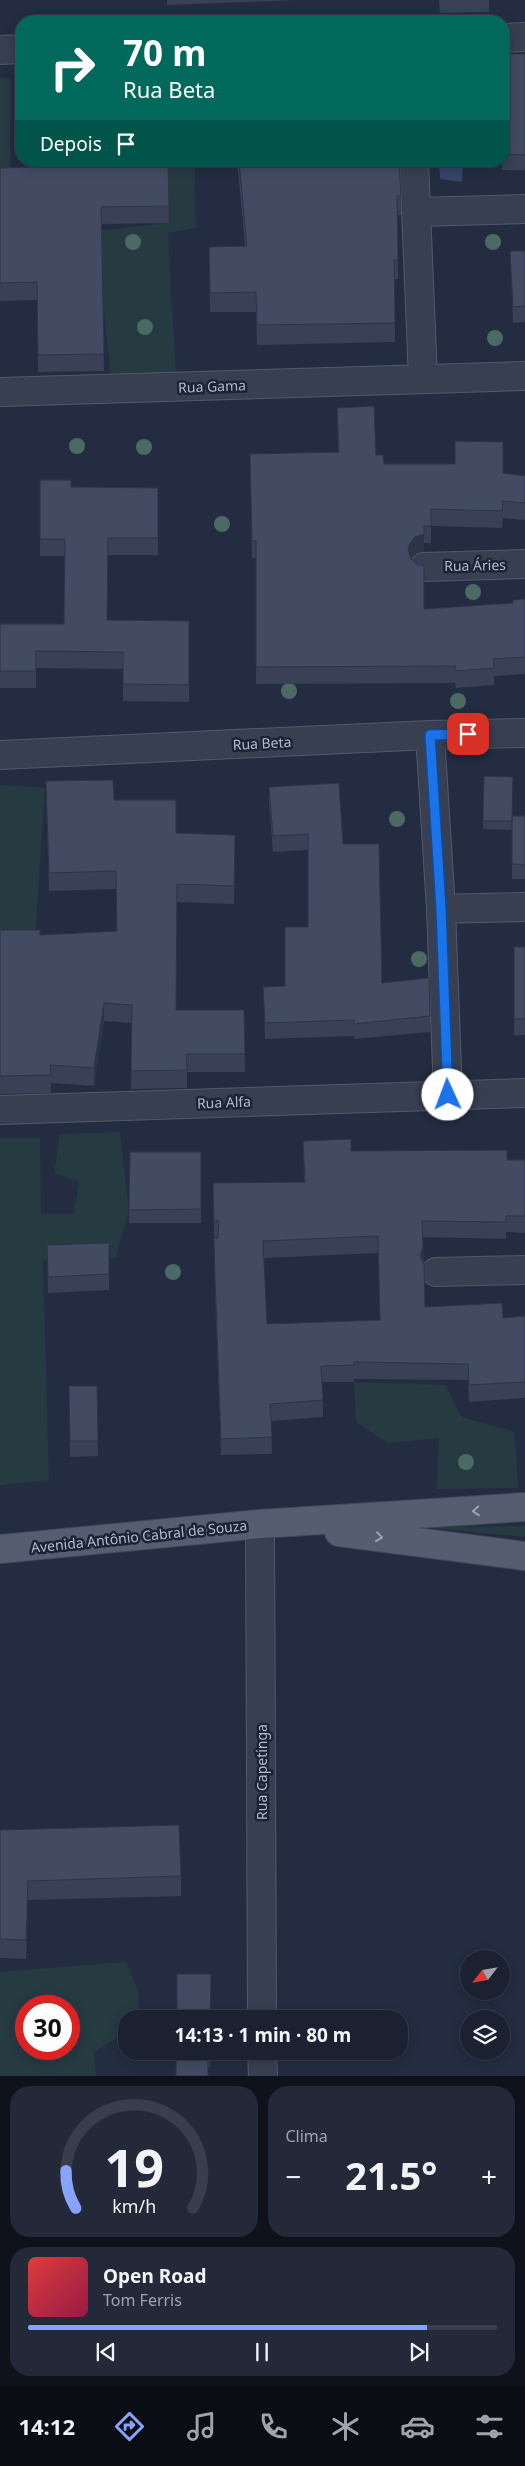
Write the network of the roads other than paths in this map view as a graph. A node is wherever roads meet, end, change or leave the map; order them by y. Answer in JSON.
{"nodes":[{"id":1,"x":525,"y":37,"type":"edge"},
{"id":2,"x":510,"y":38,"type":"edge"},
{"id":3,"x":15,"y":49,"type":"edge"},
{"id":4,"x":0,"y":50,"type":"edge"},
{"id":5,"x":414,"y":167,"type":"edge"},
{"id":6,"x":525,"y":209,"type":"edge"},
{"id":7,"x":416,"y":212,"type":"junction"},
{"id":8,"x":525,"y":376,"type":"edge"},
{"id":9,"x":423,"y":379,"type":"junction"},
{"id":10,"x":0,"y":392,"type":"edge"},
{"id":11,"x":525,"y":564,"type":"edge"},
{"id":12,"x":424,"y":567,"type":"edge"},
{"id":13,"x":525,"y":733,"type":"edge"},
{"id":14,"x":430,"y":735,"type":"junction"},
{"id":15,"x":0,"y":755,"type":"edge"},
{"id":16,"x":525,"y":908,"type":"edge"},
{"id":17,"x":441,"y":909,"type":"junction"},
{"id":18,"x":525,"y":1093,"type":"edge"},
{"id":19,"x":448,"y":1095,"type":"junction"},
{"id":20,"x":0,"y":1110,"type":"edge"},
{"id":21,"x":525,"y":1270,"type":"edge"},
{"id":22,"x":436,"y":1272,"type":"dead end"},
{"id":23,"x":525,"y":1507,"type":"edge"},
{"id":24,"x":269,"y":1524,"type":"junction"},
{"id":25,"x":0,"y":1549,"type":"edge"},
{"id":26,"x":525,"y":1556,"type":"edge"},
{"id":27,"x":262,"y":2010,"type":"edge"},
{"id":28,"x":262,"y":2060,"type":"edge"},
{"id":29,"x":263,"y":2076,"type":"edge"}],
"edges":[{"from":1,"to":2,"type":"street"},
{"from":3,"to":4,"type":"street"},
{"from":5,"to":7,"type":"street"},
{"from":6,"to":7,"type":"street"},
{"from":7,"to":9,"type":"street"},
{"from":8,"to":9,"type":"street","name":"Rua Gama"},
{"from":9,"to":10,"type":"street","name":"Rua Gama"},
{"from":11,"to":12,"type":"street","name":"Rua Áries"},
{"from":13,"to":14,"type":"street","name":"Rua Beta"},
{"from":14,"to":15,"type":"street","name":"Rua Beta"},
{"from":14,"to":17,"type":"street"},
{"from":16,"to":17,"type":"street"},
{"from":17,"to":19,"type":"street"},
{"from":18,"to":19,"type":"street","name":"Rua Alfa"},
{"from":19,"to":20,"type":"street","name":"Rua Alfa"},
{"from":21,"to":22,"type":"street"},
{"from":23,"to":24,"type":"main road","name":"Avenida Antônio Cabral de Souza","one_way":true},
{"from":24,"to":25,"type":"main road","name":"Avenida Antônio Cabral de Souza"},
{"from":24,"to":26,"type":"main road","name":"Avenida Antônio Cabral de Souza","one_way":true},
{"from":24,"to":27,"type":"street","name":"Rua Capetinga"},
{"from":28,"to":29,"type":"street"}]}
